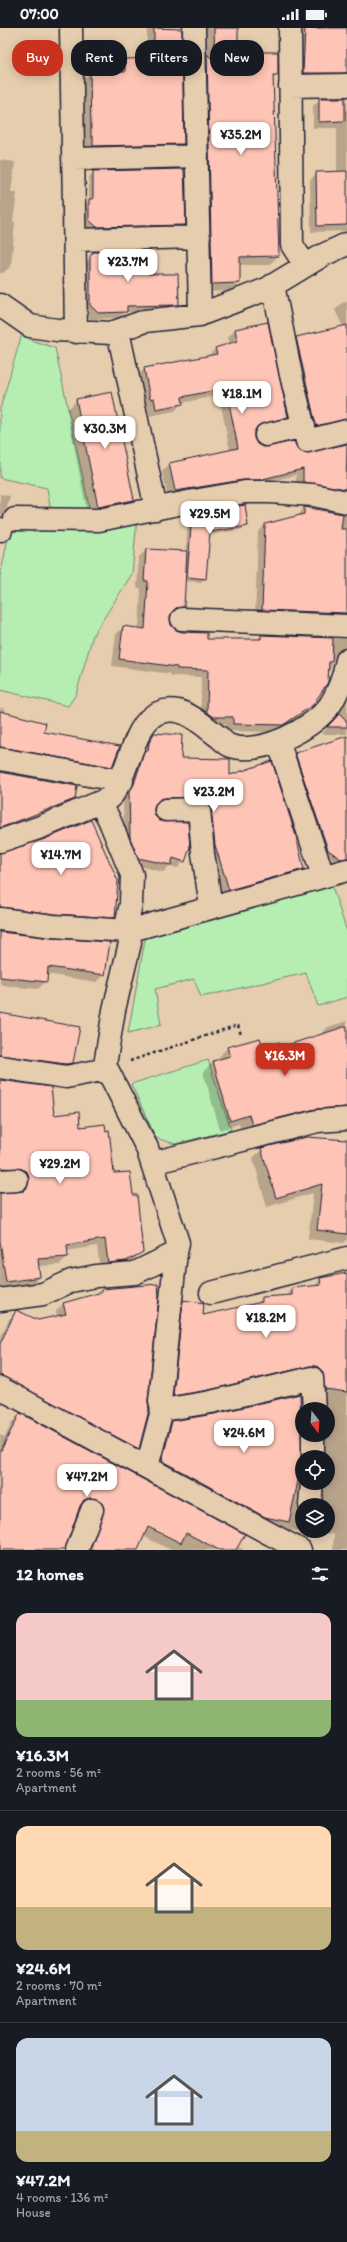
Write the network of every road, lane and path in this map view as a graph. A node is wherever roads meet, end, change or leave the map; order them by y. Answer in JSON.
{"nodes":[{"id":1,"x":71,"y":28,"type":"edge"},
{"id":2,"x":194,"y":28,"type":"edge"},
{"id":3,"x":290,"y":28,"type":"edge"},
{"id":4,"x":347,"y":85,"type":"edge"},
{"id":5,"x":290,"y":86,"type":"junction"},
{"id":6,"x":197,"y":156,"type":"junction"},
{"id":7,"x":74,"y":159,"type":"junction"},
{"id":8,"x":198,"y":237,"type":"junction"},
{"id":9,"x":75,"y":240,"type":"junction"},
{"id":10,"x":347,"y":244,"type":"edge"},
{"id":11,"x":305,"y":265,"type":"junction"},
{"id":12,"x":273,"y":285,"type":"junction"},
{"id":13,"x":0,"y":305,"type":"edge"},
{"id":14,"x":200,"y":315,"type":"junction"},
{"id":15,"x":118,"y":331,"type":"junction"},
{"id":16,"x":76,"y":332,"type":"junction"},
{"id":17,"x":304,"y":426,"type":"junction"},
{"id":18,"x":347,"y":431,"type":"edge"},
{"id":19,"x":266,"y":435,"type":"dead end"},
{"id":20,"x":347,"y":502,"type":"edge"},
{"id":21,"x":156,"y":509,"type":"junction"},
{"id":22,"x":5,"y":526,"type":"edge"},
{"id":23,"x":182,"y":618,"type":"dead end"},
{"id":24,"x":347,"y":626,"type":"edge"},
{"id":25,"x":347,"y":660,"type":"edge"},
{"id":26,"x":278,"y":741,"type":"junction"},
{"id":27,"x":0,"y":759,"type":"edge"},
{"id":28,"x":122,"y":781,"type":"junction"},
{"id":29,"x":100,"y":803,"type":"junction"},
{"id":30,"x":166,"y":810,"type":"dead end"},
{"id":31,"x":0,"y":841,"type":"edge"},
{"id":32,"x":347,"y":870,"type":"edge"},
{"id":33,"x":323,"y":876,"type":"junction"},
{"id":34,"x":211,"y":907,"type":"junction"},
{"id":35,"x":0,"y":919,"type":"edge"},
{"id":36,"x":128,"y":931,"type":"junction"},
{"id":37,"x":240,"y":1035,"type":"dead end"},
{"id":38,"x":0,"y":1067,"type":"edge"},
{"id":39,"x":107,"y":1069,"type":"junction"},
{"id":40,"x":347,"y":1119,"type":"edge"},
{"id":41,"x":152,"y":1163,"type":"junction"},
{"id":42,"x":176,"y":1253,"type":"junction"},
{"id":43,"x":347,"y":1258,"type":"edge"},
{"id":44,"x":212,"y":1293,"type":"dead end"},
{"id":45,"x":0,"y":1300,"type":"edge"},
{"id":46,"x":0,"y":1388,"type":"edge"},
{"id":47,"x":314,"y":1402,"type":"edge"},
{"id":48,"x":162,"y":1410,"type":"junction"},
{"id":49,"x":147,"y":1467,"type":"junction"},
{"id":50,"x":92,"y":1510,"type":"dead end"},
{"id":51,"x":292,"y":1544,"type":"edge"},
{"id":52,"x":78,"y":1550,"type":"edge"}],
"edges":[{"from":1,"to":7,"type":"street"},
{"from":2,"to":6,"type":"street"},
{"from":3,"to":5,"type":"street"},
{"from":4,"to":5,"type":"street"},
{"from":5,"to":11,"type":"street"},
{"from":6,"to":7,"type":"street"},
{"from":6,"to":8,"type":"street"},
{"from":7,"to":9,"type":"street"},
{"from":8,"to":9,"type":"street"},
{"from":8,"to":14,"type":"street"},
{"from":9,"to":16,"type":"street"},
{"from":10,"to":11,"type":"street"},
{"from":11,"to":12,"type":"street"},
{"from":12,"to":14,"type":"street"},
{"from":12,"to":17,"type":"street"},
{"from":13,"to":16,"type":"street"},
{"from":14,"to":15,"type":"street"},
{"from":15,"to":16,"type":"street"},
{"from":15,"to":21,"type":"street"},
{"from":17,"to":18,"type":"street"},
{"from":17,"to":19,"type":"street"},
{"from":20,"to":21,"type":"street"},
{"from":21,"to":22,"type":"street"},
{"from":23,"to":24,"type":"street"},
{"from":25,"to":26,"type":"street"},
{"from":26,"to":28,"type":"street"},
{"from":26,"to":33,"type":"street"},
{"from":27,"to":28,"type":"street"},
{"from":28,"to":29,"type":"street"},
{"from":29,"to":31,"type":"street"},
{"from":29,"to":36,"type":"street"},
{"from":30,"to":34,"type":"street"},
{"from":32,"to":33,"type":"street"},
{"from":33,"to":34,"type":"street"},
{"from":34,"to":36,"type":"street"},
{"from":35,"to":36,"type":"street"},
{"from":36,"to":39,"type":"street"},
{"from":37,"to":39,"type":"path"},
{"from":38,"to":39,"type":"street"},
{"from":39,"to":41,"type":"street"},
{"from":40,"to":41,"type":"street"},
{"from":41,"to":42,"type":"street"},
{"from":42,"to":45,"type":"street"},
{"from":42,"to":48,"type":"street"},
{"from":43,"to":44,"type":"street"},
{"from":46,"to":49,"type":"street"},
{"from":47,"to":48,"type":"street"},
{"from":48,"to":49,"type":"street"},
{"from":49,"to":51,"type":"street"},
{"from":50,"to":52,"type":"street"}]}
